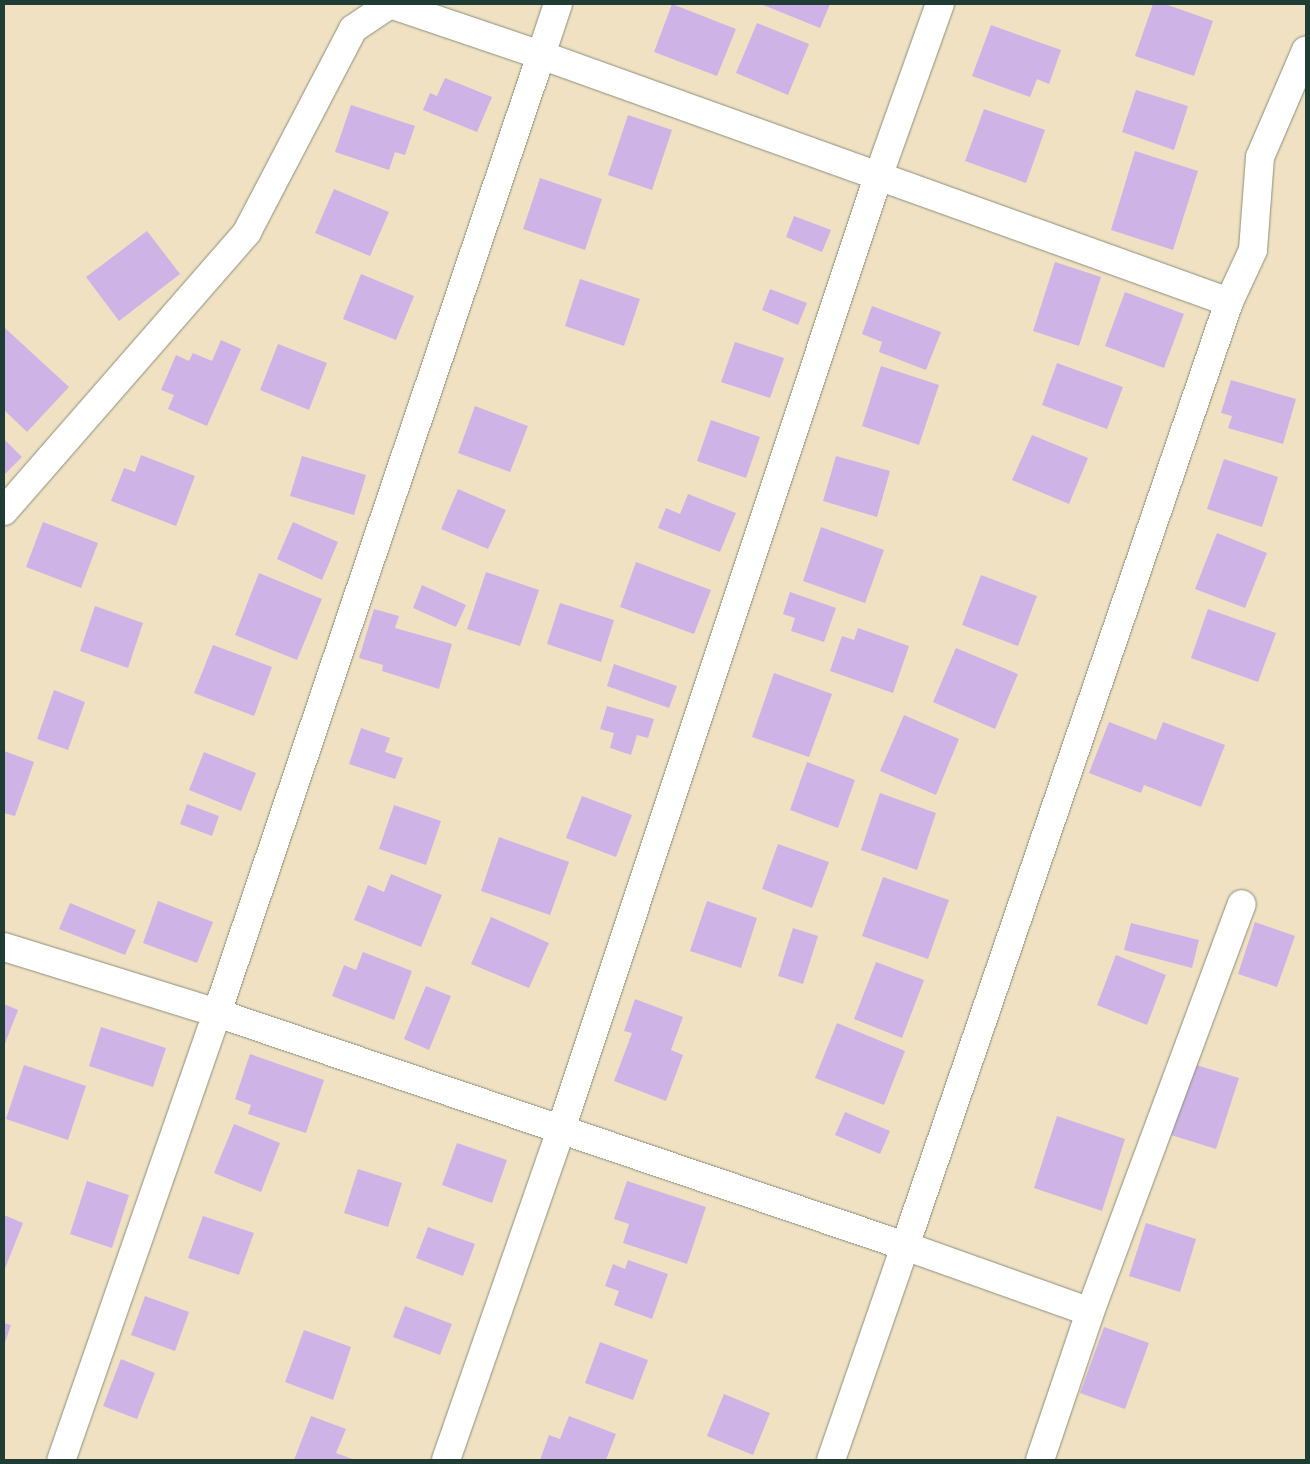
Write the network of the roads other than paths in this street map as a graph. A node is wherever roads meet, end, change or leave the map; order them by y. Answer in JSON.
{"nodes":[{"id":1,"x":558,"y":4,"type":"edge"},
{"id":2,"x":940,"y":4,"type":"edge"},
{"id":3,"x":1306,"y":50,"type":"edge"},
{"id":4,"x":540,"y":55,"type":"junction"},
{"id":5,"x":878,"y":177,"type":"junction"},
{"id":6,"x":1229,"y":302,"type":"junction"},
{"id":7,"x":4,"y":511,"type":"edge"},
{"id":8,"x":1242,"y":904,"type":"dead end"},
{"id":9,"x":4,"y":947,"type":"edge"},
{"id":10,"x":217,"y":1013,"type":"junction"},
{"id":11,"x":561,"y":1129,"type":"junction"},
{"id":12,"x":906,"y":1246,"type":"junction"},
{"id":13,"x":1090,"y":1312,"type":"junction"},
{"id":14,"x":61,"y":1460,"type":"edge"},
{"id":15,"x":446,"y":1460,"type":"edge"},
{"id":16,"x":831,"y":1460,"type":"edge"},
{"id":17,"x":1040,"y":1460,"type":"edge"}],
"edges":[{"from":1,"to":4,"type":"street"},
{"from":2,"to":5,"type":"street"},
{"from":3,"to":6,"type":"street"},
{"from":4,"to":5,"type":"street"},
{"from":4,"to":7,"type":"street"},
{"from":4,"to":10,"type":"street"},
{"from":5,"to":6,"type":"street"},
{"from":5,"to":11,"type":"street"},
{"from":6,"to":12,"type":"street"},
{"from":8,"to":13,"type":"street"},
{"from":9,"to":10,"type":"street"},
{"from":10,"to":11,"type":"street"},
{"from":10,"to":14,"type":"street"},
{"from":11,"to":12,"type":"street"},
{"from":11,"to":15,"type":"street"},
{"from":12,"to":13,"type":"street"},
{"from":12,"to":16,"type":"street"},
{"from":13,"to":17,"type":"street"}]}
